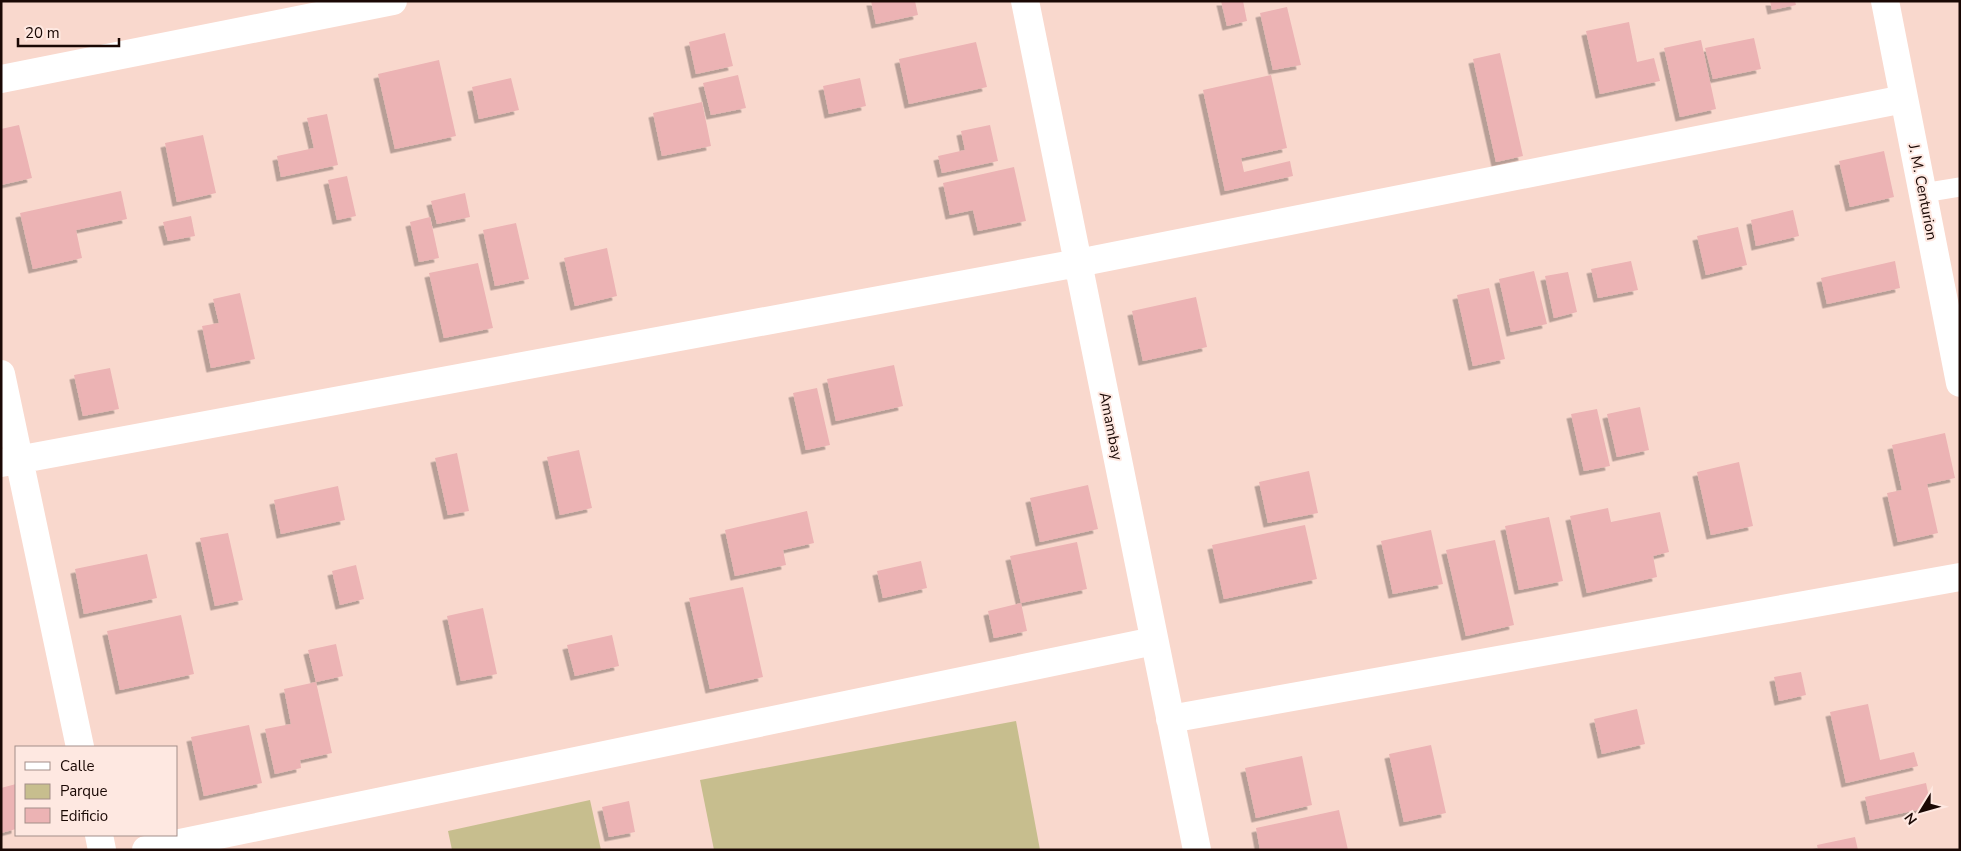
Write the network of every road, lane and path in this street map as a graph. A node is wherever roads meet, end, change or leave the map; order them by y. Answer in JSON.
{"nodes":[{"id":1,"x":393,"y":1,"type":"edge"},
{"id":2,"x":1025,"y":1,"type":"edge"},
{"id":3,"x":1885,"y":1,"type":"edge"},
{"id":4,"x":1,"y":79,"type":"edge"},
{"id":5,"x":1904,"y":99,"type":"junction"},
{"id":6,"x":1960,"y":187,"type":"edge"},
{"id":7,"x":1923,"y":192,"type":"junction"},
{"id":8,"x":1078,"y":263,"type":"junction"},
{"id":9,"x":1,"y":374,"type":"edge"},
{"id":10,"x":1960,"y":383,"type":"edge"},
{"id":11,"x":10,"y":461,"type":"edge"},
{"id":12,"x":1960,"y":578,"type":"edge"},
{"id":13,"x":1154,"y":641,"type":"junction"},
{"id":14,"x":1170,"y":719,"type":"junction"},
{"id":15,"x":80,"y":746,"type":"edge"},
{"id":16,"x":99,"y":836,"type":"edge"},
{"id":17,"x":102,"y":850,"type":"edge"},
{"id":18,"x":146,"y":850,"type":"edge"},
{"id":19,"x":1196,"y":850,"type":"edge"}],
"edges":[{"from":1,"to":4,"type":"street"},
{"from":2,"to":8,"type":"street","name":"Amambay"},
{"from":3,"to":5,"type":"street","name":"J. M. Centurion"},
{"from":5,"to":7,"type":"street","name":"J. M. Centurion"},
{"from":5,"to":8,"type":"street"},
{"from":6,"to":7,"type":"lane"},
{"from":7,"to":10,"type":"street","name":"J. M. Centurion"},
{"from":8,"to":11,"type":"street"},
{"from":8,"to":13,"type":"street","name":"Amambay"},
{"from":9,"to":11,"type":"street"},
{"from":11,"to":15,"type":"street"},
{"from":12,"to":14,"type":"street"},
{"from":13,"to":14,"type":"street","name":"Amambay"},
{"from":13,"to":18,"type":"street"},
{"from":14,"to":19,"type":"street","name":"Amambay"},
{"from":16,"to":17,"type":"street"}]}
